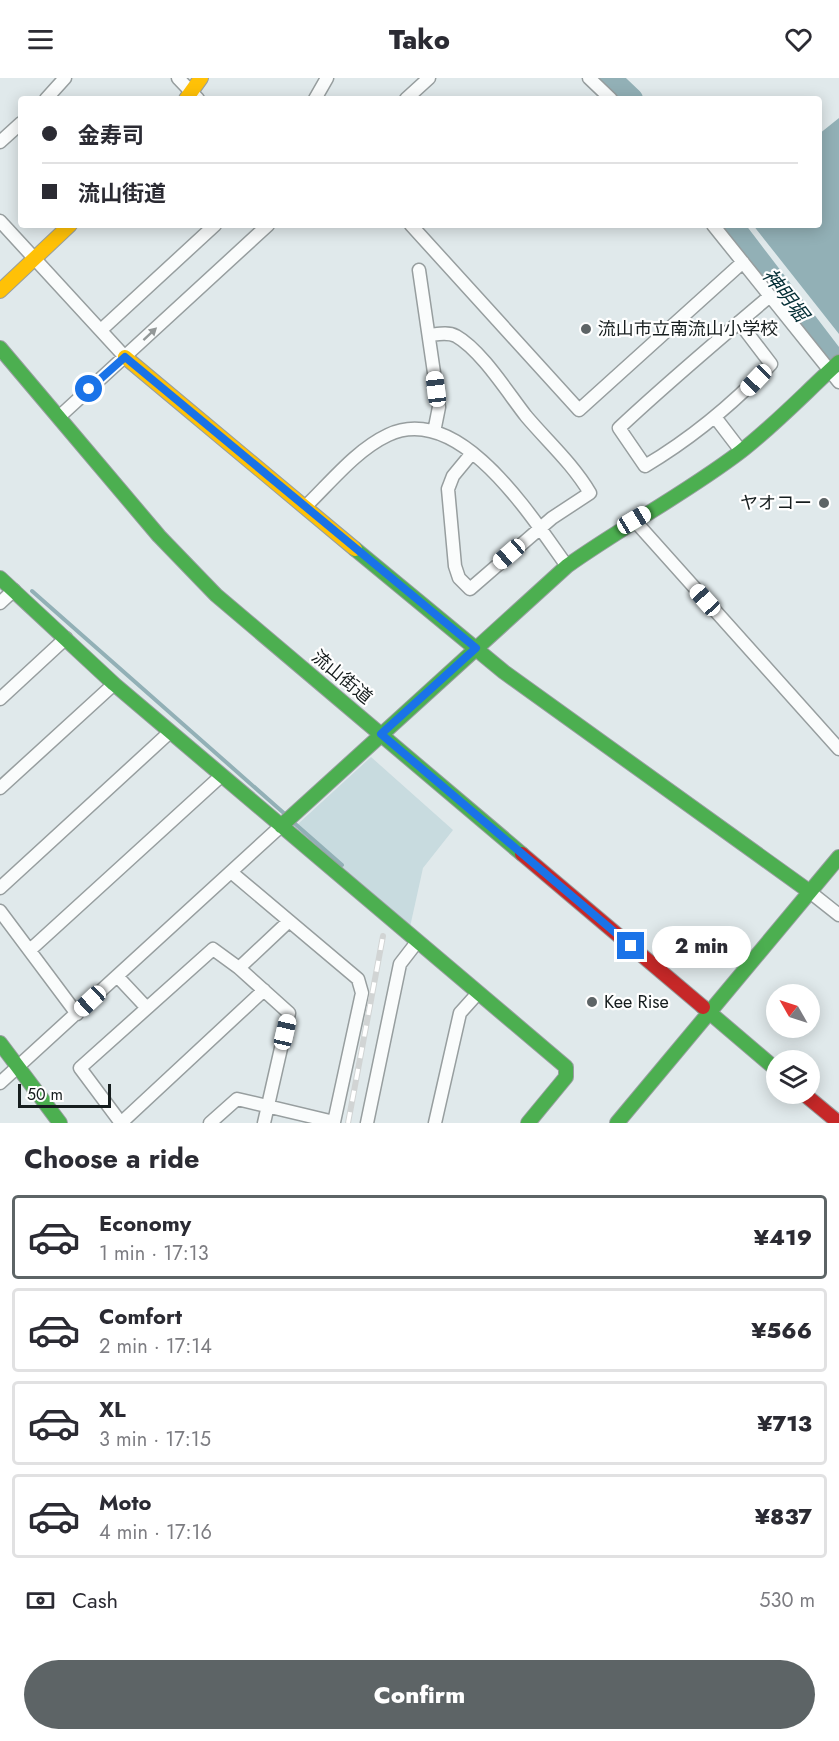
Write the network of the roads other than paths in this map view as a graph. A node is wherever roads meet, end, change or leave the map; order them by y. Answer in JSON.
{"nodes":[{"id":1,"x":65,"y":78,"type":"edge"},
{"id":2,"x":178,"y":78,"type":"edge"},
{"id":3,"x":201,"y":78,"type":"edge"},
{"id":4,"x":327,"y":78,"type":"edge"},
{"id":5,"x":429,"y":78,"type":"edge"},
{"id":6,"x":589,"y":78,"type":"edge"},
{"id":7,"x":49,"y":96,"type":"edge"},
{"id":8,"x":191,"y":96,"type":"edge"},
{"id":9,"x":192,"y":96,"type":"edge"},
{"id":10,"x":317,"y":96,"type":"edge"},
{"id":11,"x":409,"y":96,"type":"edge"},
{"id":12,"x":608,"y":96,"type":"edge"},
{"id":13,"x":18,"y":126,"type":"edge"},
{"id":14,"x":0,"y":142,"type":"edge"},
{"id":15,"x":0,"y":221,"type":"edge"},
{"id":16,"x":67,"y":228,"type":"edge"},
{"id":17,"x":212,"y":228,"type":"edge"},
{"id":18,"x":265,"y":228,"type":"edge"},
{"id":19,"x":414,"y":228,"type":"edge"},
{"id":20,"x":715,"y":228,"type":"edge"},
{"id":21,"x":35,"y":259,"type":"junction"},
{"id":22,"x":743,"y":262,"type":"junction"},
{"id":23,"x":419,"y":270,"type":"dead end"},
{"id":24,"x":0,"y":291,"type":"edge"},
{"id":25,"x":770,"y":296,"type":"junction"},
{"id":26,"x":739,"y":322,"type":"junction"},
{"id":27,"x":101,"y":330,"type":"junction"},
{"id":28,"x":429,"y":335,"type":"junction"},
{"id":29,"x":0,"y":348,"type":"edge"},
{"id":30,"x":125,"y":357,"type":"junction"},
{"id":31,"x":835,"y":366,"type":"edge"},
{"id":32,"x":839,"y":382,"type":"edge"},
{"id":33,"x":60,"y":416,"type":"junction"},
{"id":34,"x":715,"y":417,"type":"junction"},
{"id":35,"x":434,"y":432,"type":"junction"},
{"id":36,"x":741,"y":451,"type":"junction"},
{"id":37,"x":472,"y":453,"type":"junction"},
{"id":38,"x":305,"y":507,"type":"junction"},
{"id":39,"x":634,"y":520,"type":"junction"},
{"id":40,"x":539,"y":529,"type":"junction"},
{"id":41,"x":567,"y":566,"type":"junction"},
{"id":42,"x":0,"y":578,"type":"edge"},
{"id":43,"x":14,"y":590,"type":"junction"},
{"id":44,"x":0,"y":603,"type":"edge"},
{"id":45,"x":66,"y":638,"type":"junction"},
{"id":46,"x":476,"y":648,"type":"junction"},
{"id":47,"x":114,"y":684,"type":"junction"},
{"id":48,"x":0,"y":699,"type":"edge"},
{"id":49,"x":170,"y":732,"type":"junction"},
{"id":50,"x":381,"y":734,"type":"junction"},
{"id":51,"x":839,"y":750,"type":"edge"},
{"id":52,"x":221,"y":776,"type":"junction"},
{"id":53,"x":0,"y":788,"type":"edge"},
{"id":54,"x":281,"y":826,"type":"junction"},
{"id":55,"x":839,"y":857,"type":"edge"},
{"id":56,"x":231,"y":872,"type":"junction"},
{"id":57,"x":0,"y":888,"type":"edge"},
{"id":58,"x":810,"y":892,"type":"junction"},
{"id":59,"x":0,"y":911,"type":"edge"},
{"id":60,"x":839,"y":915,"type":"edge"},
{"id":61,"x":288,"y":922,"type":"junction"},
{"id":62,"x":417,"y":942,"type":"junction"},
{"id":63,"x":30,"y":951,"type":"junction"},
{"id":64,"x":239,"y":968,"type":"junction"},
{"id":65,"x":117,"y":976,"type":"junction"},
{"id":66,"x":264,"y":990,"type":"junction"},
{"id":67,"x":478,"y":993,"type":"junction"},
{"id":68,"x":146,"y":1007,"type":"junction"},
{"id":69,"x":710,"y":1013,"type":"junction"},
{"id":70,"x":77,"y":1014,"type":"junction"},
{"id":71,"x":0,"y":1043,"type":"edge"},
{"id":72,"x":766,"y":1061,"type":"edge"},
{"id":73,"x":18,"y":1067,"type":"junction"},
{"id":74,"x":0,"y":1083,"type":"edge"},
{"id":75,"x":816,"y":1104,"type":"edge"},
{"id":76,"x":267,"y":1107,"type":"junction"},
{"id":77,"x":60,"y":1123,"type":"edge"},
{"id":78,"x":121,"y":1123,"type":"edge"},
{"id":79,"x":210,"y":1123,"type":"edge"},
{"id":80,"x":264,"y":1123,"type":"edge"},
{"id":81,"x":334,"y":1123,"type":"edge"},
{"id":82,"x":367,"y":1123,"type":"edge"},
{"id":83,"x":435,"y":1123,"type":"edge"},
{"id":84,"x":528,"y":1123,"type":"edge"},
{"id":85,"x":617,"y":1123,"type":"edge"},
{"id":86,"x":839,"y":1123,"type":"edge"}],
"edges":[{"from":1,"to":7,"type":"street"},
{"from":2,"to":8,"type":"street"},
{"from":3,"to":9,"type":"street"},
{"from":4,"to":10,"type":"street"},
{"from":5,"to":11,"type":"street"},
{"from":6,"to":12,"type":"street"},
{"from":13,"to":14,"type":"street"},
{"from":15,"to":21,"type":"street"},
{"from":16,"to":21,"type":"street"},
{"from":17,"to":27,"type":"street"},
{"from":30,"to":18,"type":"street","one_way":true},
{"from":19,"to":22,"type":"street"},
{"from":20,"to":22,"type":"street"},
{"from":21,"to":24,"type":"street"},
{"from":21,"to":27,"type":"street"},
{"from":22,"to":25,"type":"street"},
{"from":23,"to":28,"type":"street"},
{"from":25,"to":26,"type":"street"},
{"from":25,"to":31,"type":"street"},
{"from":26,"to":34,"type":"street"},
{"from":26,"to":34,"type":"street"},
{"from":27,"to":30,"type":"street"},
{"from":28,"to":35,"type":"street"},
{"from":28,"to":40,"type":"street"},
{"from":29,"to":33,"type":"street","name":"流山街道"},
{"from":30,"to":33,"type":"street"},
{"from":30,"to":38,"type":"street"},
{"from":31,"to":32,"type":"street"},
{"from":31,"to":36,"type":"street"},
{"from":33,"to":50,"type":"street","name":"流山街道"},
{"from":34,"to":36,"type":"street"},
{"from":35,"to":37,"type":"street"},
{"from":35,"to":38,"type":"street"},
{"from":36,"to":39,"type":"street"},
{"from":37,"to":40,"type":"street"},
{"from":37,"to":40,"type":"street"},
{"from":38,"to":46,"type":"street"},
{"from":39,"to":41,"type":"street"},
{"from":39,"to":51,"type":"street"},
{"from":40,"to":41,"type":"street"},
{"from":41,"to":46,"type":"street"},
{"from":42,"to":43,"type":"street"},
{"from":43,"to":44,"type":"street"},
{"from":43,"to":45,"type":"street"},
{"from":45,"to":47,"type":"street"},
{"from":45,"to":48,"type":"street"},
{"from":46,"to":50,"type":"street"},
{"from":46,"to":58,"type":"street"},
{"from":47,"to":49,"type":"street"},
{"from":47,"to":53,"type":"street"},
{"from":49,"to":52,"type":"street"},
{"from":49,"to":57,"type":"street"},
{"from":50,"to":54,"type":"street"},
{"from":50,"to":69,"type":"street","name":"流山街道"},
{"from":52,"to":54,"type":"street"},
{"from":52,"to":63,"type":"street"},
{"from":54,"to":56,"type":"street"},
{"from":54,"to":62,"type":"street"},
{"from":55,"to":58,"type":"street"},
{"from":56,"to":61,"type":"street"},
{"from":56,"to":65,"type":"street"},
{"from":58,"to":60,"type":"street"},
{"from":58,"to":69,"type":"street"},
{"from":59,"to":63,"type":"street"},
{"from":61,"to":64,"type":"street"},
{"from":61,"to":81,"type":"street"},
{"from":62,"to":67,"type":"street"},
{"from":62,"to":82,"type":"street"},
{"from":63,"to":70,"type":"street"},
{"from":64,"to":66,"type":"street"},
{"from":64,"to":68,"type":"street"},
{"from":65,"to":68,"type":"street"},
{"from":65,"to":70,"type":"street"},
{"from":66,"to":76,"type":"street"},
{"from":66,"to":78,"type":"street"},
{"from":67,"to":83,"type":"street"},
{"from":67,"to":84,"type":"street"},
{"from":68,"to":78,"type":"street"},
{"from":69,"to":72,"type":"street","name":"流山街道"},
{"from":69,"to":85,"type":"street"},
{"from":70,"to":73,"type":"street"},
{"from":71,"to":73,"type":"street"},
{"from":73,"to":74,"type":"street"},
{"from":73,"to":77,"type":"street"},
{"from":75,"to":86,"type":"street"},
{"from":76,"to":79,"type":"street"},
{"from":76,"to":80,"type":"street"},
{"from":76,"to":81,"type":"street"}]}
